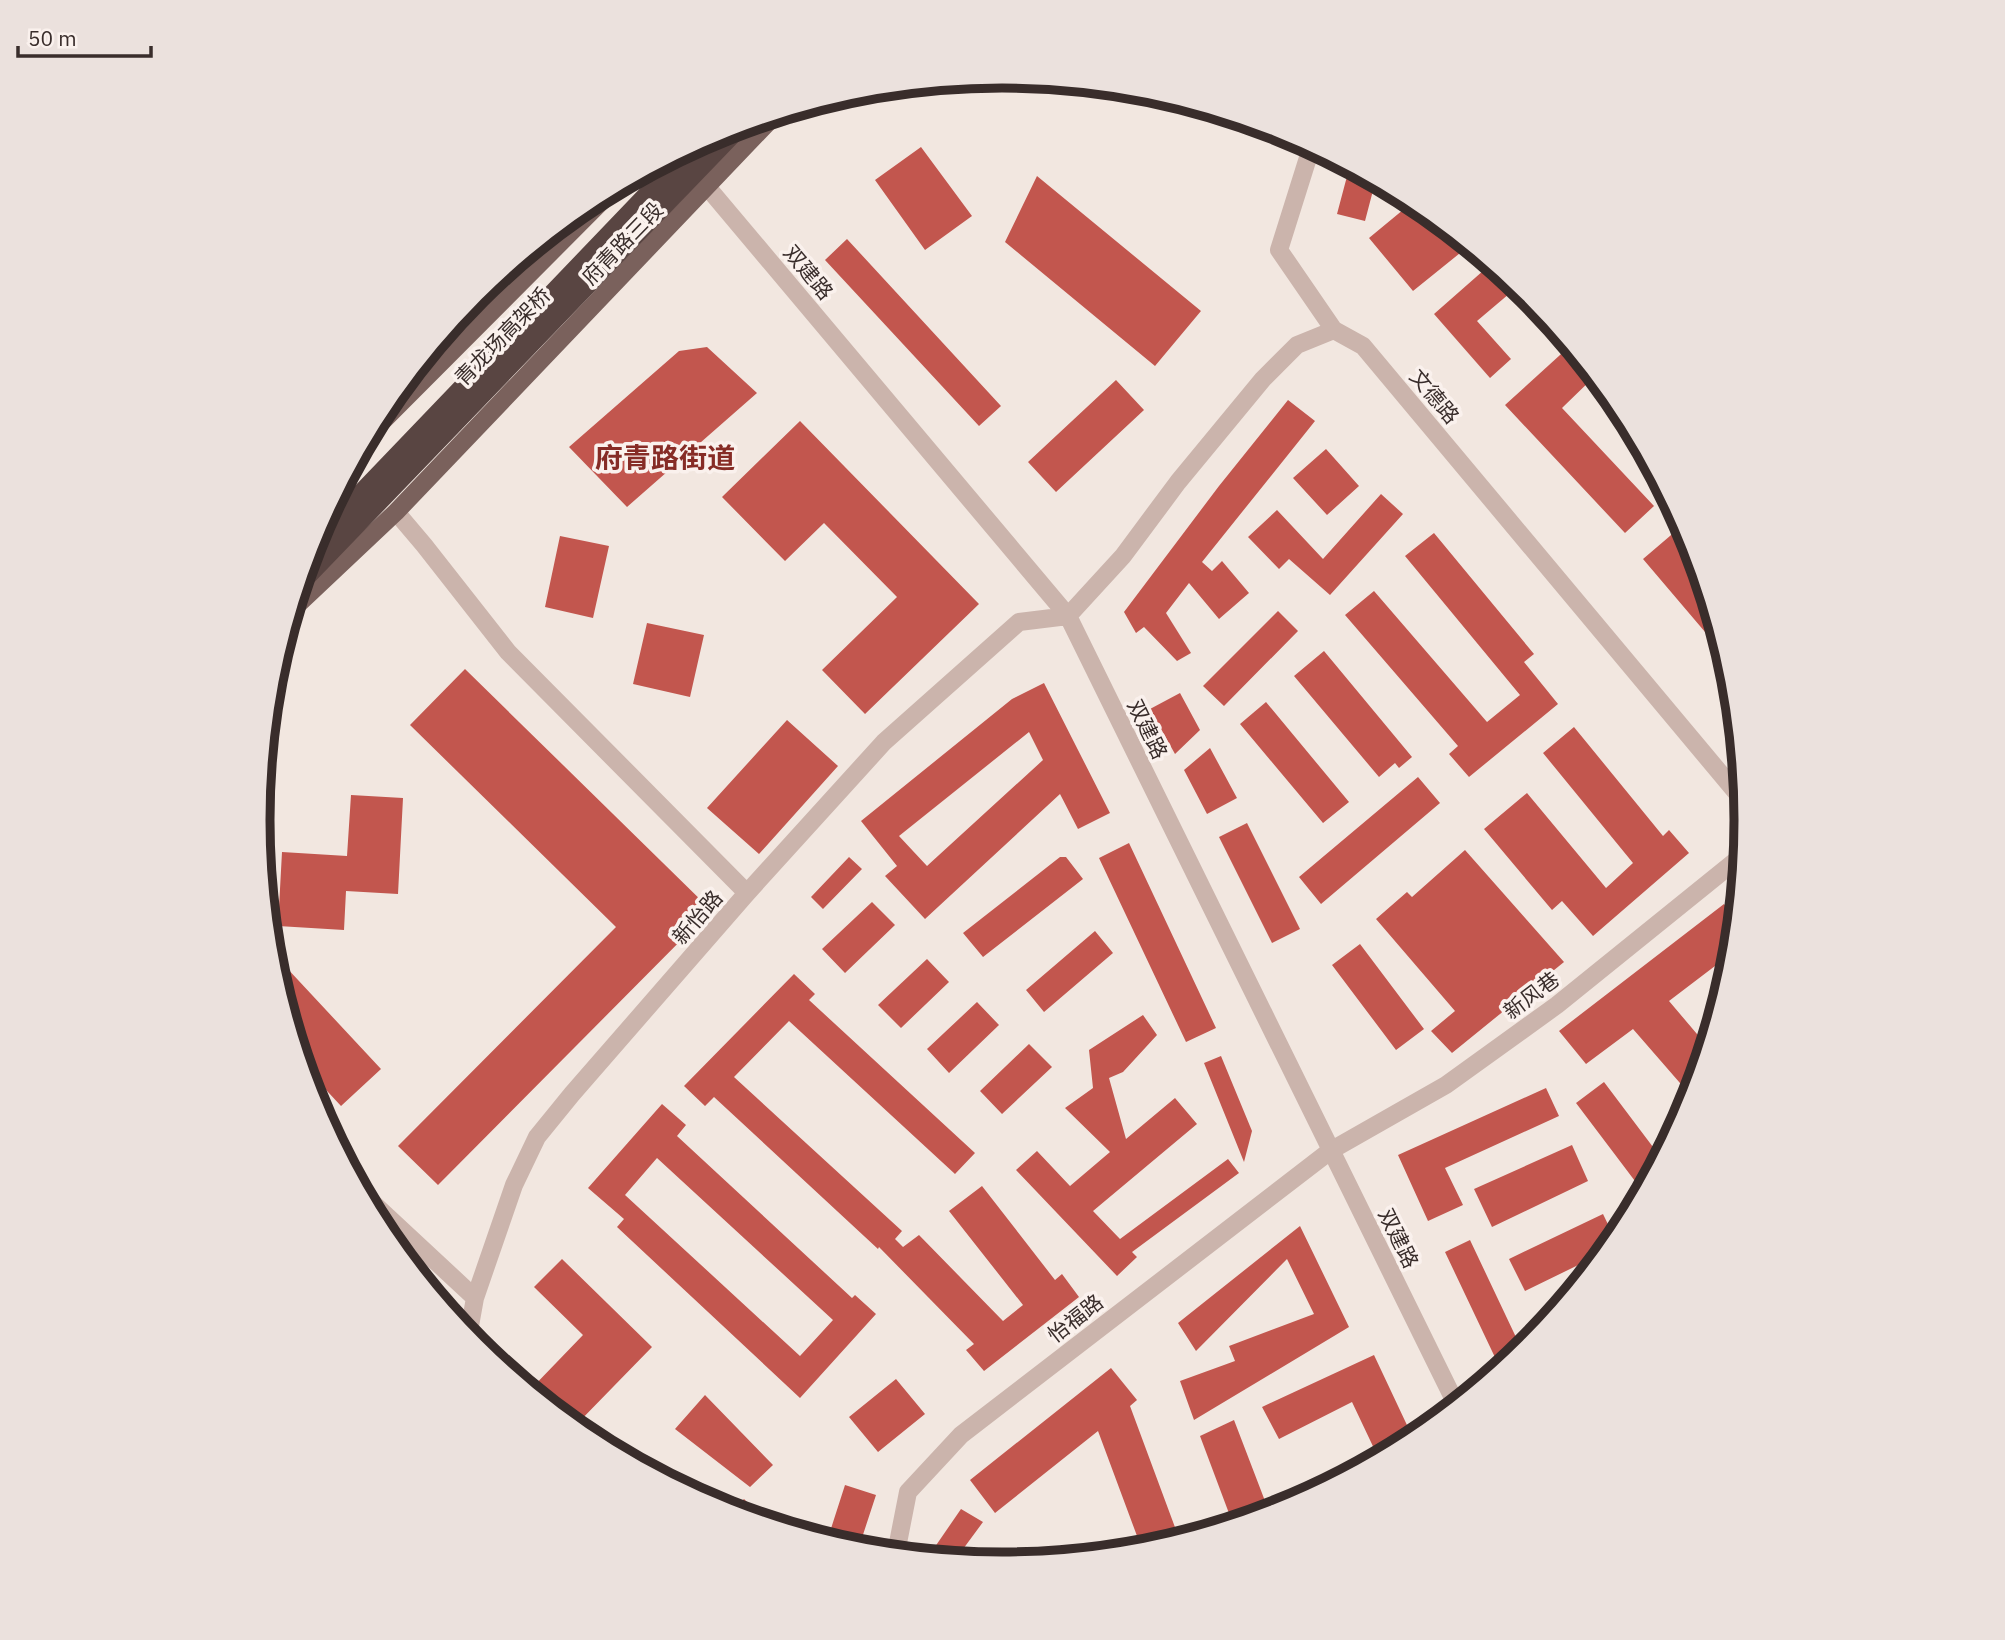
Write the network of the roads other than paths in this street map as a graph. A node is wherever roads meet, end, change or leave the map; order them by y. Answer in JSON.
{"nodes":[{"id":1,"x":763,"y":127,"type":"edge"},
{"id":2,"x":723,"y":143,"type":"edge"},
{"id":3,"x":1309,"y":155,"type":"edge"},
{"id":4,"x":682,"y":162,"type":"edge"},
{"id":5,"x":679,"y":163,"type":"edge"},
{"id":6,"x":708,"y":186,"type":"junction"},
{"id":7,"x":582,"y":221,"type":"edge"},
{"id":8,"x":1334,"y":330,"type":"junction"},
{"id":9,"x":398,"y":405,"type":"edge"},
{"id":10,"x":396,"y":512,"type":"junction"},
{"id":11,"x":333,"y":524,"type":"edge"},
{"id":12,"x":317,"y":563,"type":"edge"},
{"id":13,"x":305,"y":599,"type":"edge"},
{"id":14,"x":1068,"y":616,"type":"junction"},
{"id":15,"x":1734,"y":789,"type":"edge"},
{"id":16,"x":1733,"y":863,"type":"edge"},
{"id":17,"x":747,"y":893,"type":"junction"},
{"id":18,"x":1331,"y":1151,"type":"junction"},
{"id":19,"x":386,"y":1215,"type":"edge"},
{"id":20,"x":475,"y":1298,"type":"junction"},
{"id":21,"x":471,"y":1323,"type":"edge"},
{"id":22,"x":1453,"y":1397,"type":"edge"},
{"id":23,"x":898,"y":1544,"type":"edge"}],
"edges":[{"from":1,"to":6,"type":"main road","name":"府青路三段"},
{"from":2,"to":12,"type":"highway","name":"青龙场高架桥"},
{"from":3,"to":8,"type":"street"},
{"from":4,"to":6,"type":"street","name":"双建路"},
{"from":5,"to":11,"type":"highway","name":"青龙场高架桥"},
{"from":6,"to":10,"type":"main road","name":"府青路三段"},
{"from":6,"to":14,"type":"street","name":"双建路"},
{"from":7,"to":9,"type":"main road","name":"府青路三段"},
{"from":8,"to":14,"type":"street"},
{"from":8,"to":15,"type":"street","name":"文德路"},
{"from":10,"to":13,"type":"main road","name":"府青路三段"},
{"from":10,"to":17,"type":"street"},
{"from":14,"to":17,"type":"street","name":"新怡路"},
{"from":14,"to":18,"type":"street","name":"双建路"},
{"from":16,"to":18,"type":"street","name":"新风巷"},
{"from":17,"to":20,"type":"street","name":"新怡路"},
{"from":18,"to":22,"type":"street","name":"双建路"},
{"from":18,"to":23,"type":"street","name":"怡福路"},
{"from":19,"to":20,"type":"street"},
{"from":20,"to":21,"type":"street","name":"新怡路"}]}
